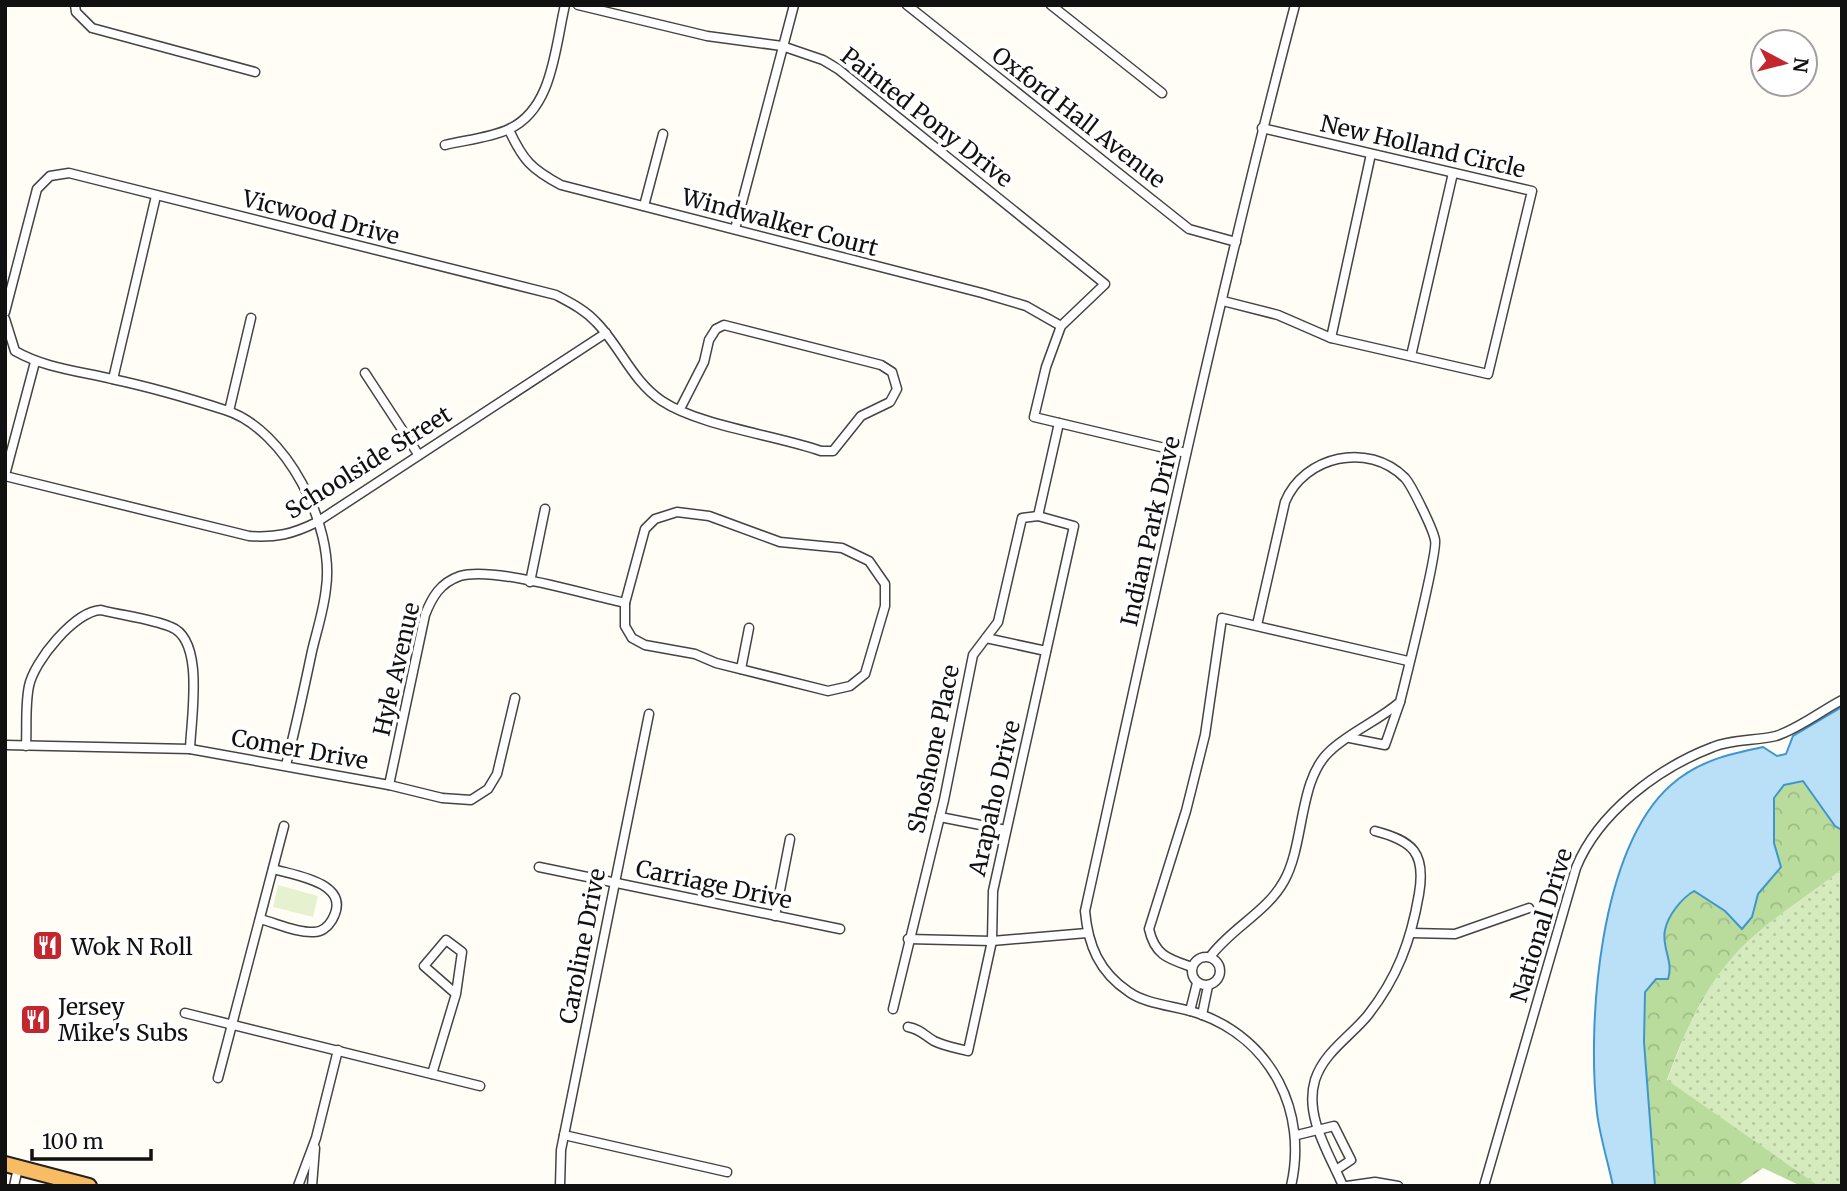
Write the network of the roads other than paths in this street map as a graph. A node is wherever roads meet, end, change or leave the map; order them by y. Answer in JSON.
{"nodes":[{"id":1,"x":75,"y":5,"type":"edge"},
{"id":2,"x":565,"y":5,"type":"edge"},
{"id":3,"x":578,"y":5,"type":"edge"},
{"id":4,"x":794,"y":5,"type":"edge"},
{"id":5,"x":906,"y":5,"type":"edge"},
{"id":6,"x":1051,"y":5,"type":"edge"},
{"id":7,"x":1295,"y":5,"type":"edge"},
{"id":8,"x":782,"y":46,"type":"junction"},
{"id":9,"x":255,"y":72,"type":"dead end"},
{"id":10,"x":1162,"y":93,"type":"dead end"},
{"id":11,"x":1262,"y":128,"type":"junction"},
{"id":12,"x":509,"y":130,"type":"junction"},
{"id":13,"x":663,"y":134,"type":"dead end"},
{"id":14,"x":445,"y":145,"type":"dead end"},
{"id":15,"x":1371,"y":154,"type":"junction"},
{"id":16,"x":1453,"y":173,"type":"junction"},
{"id":17,"x":156,"y":196,"type":"junction"},
{"id":18,"x":644,"y":206,"type":"junction"},
{"id":19,"x":734,"y":229,"type":"junction"},
{"id":20,"x":1236,"y":242,"type":"junction"},
{"id":21,"x":1223,"y":301,"type":"junction"},
{"id":22,"x":5,"y":312,"type":"edge"},
{"id":23,"x":251,"y":318,"type":"dead end"},
{"id":24,"x":5,"y":319,"type":"edge"},
{"id":25,"x":1061,"y":326,"type":"junction"},
{"id":26,"x":606,"y":333,"type":"junction"},
{"id":27,"x":1331,"y":338,"type":"junction"},
{"id":28,"x":1411,"y":356,"type":"junction"},
{"id":29,"x":36,"y":362,"type":"junction"},
{"id":30,"x":365,"y":373,"type":"dead end"},
{"id":31,"x":113,"y":379,"type":"junction"},
{"id":32,"x":680,"y":409,"type":"junction"},
{"id":33,"x":229,"y":411,"type":"junction"},
{"id":34,"x":1059,"y":423,"type":"junction"},
{"id":35,"x":1186,"y":453,"type":"junction"},
{"id":36,"x":418,"y":454,"type":"junction"},
{"id":37,"x":5,"y":476,"type":"edge"},
{"id":38,"x":545,"y":509,"type":"dead end"},
{"id":39,"x":1038,"y":516,"type":"junction"},
{"id":40,"x":317,"y":522,"type":"junction"},
{"id":41,"x":530,"y":582,"type":"junction"},
{"id":42,"x":625,"y":603,"type":"junction"},
{"id":43,"x":1257,"y":625,"type":"junction"},
{"id":44,"x":750,"y":628,"type":"dead end"},
{"id":45,"x":986,"y":638,"type":"junction"},
{"id":46,"x":1046,"y":651,"type":"junction"},
{"id":47,"x":1408,"y":661,"type":"junction"},
{"id":48,"x":741,"y":669,"type":"junction"},
{"id":49,"x":514,"y":698,"type":"dead end"},
{"id":50,"x":1842,"y":700,"type":"edge"},
{"id":51,"x":1400,"y":702,"type":"junction"},
{"id":52,"x":649,"y":714,"type":"dead end"},
{"id":53,"x":1350,"y":738,"type":"junction"},
{"id":54,"x":5,"y":746,"type":"edge"},
{"id":55,"x":26,"y":746,"type":"junction"},
{"id":56,"x":190,"y":749,"type":"junction"},
{"id":57,"x":286,"y":765,"type":"junction"},
{"id":58,"x":389,"y":785,"type":"junction"},
{"id":59,"x":940,"y":817,"type":"junction"},
{"id":60,"x":284,"y":827,"type":"dead end"},
{"id":61,"x":1006,"y":830,"type":"junction"},
{"id":62,"x":1375,"y":831,"type":"dead end"},
{"id":63,"x":790,"y":839,"type":"dead end"},
{"id":64,"x":539,"y":867,"type":"dead end"},
{"id":65,"x":273,"y":869,"type":"junction"},
{"id":66,"x":615,"y":883,"type":"junction"},
{"id":67,"x":1529,"y":908,"type":"dead end"},
{"id":68,"x":775,"y":916,"type":"junction"},
{"id":69,"x":260,"y":919,"type":"junction"},
{"id":70,"x":840,"y":929,"type":"dead end"},
{"id":71,"x":1087,"y":933,"type":"junction"},
{"id":72,"x":1411,"y":933,"type":"junction"},
{"id":73,"x":908,"y":939,"type":"junction"},
{"id":74,"x":992,"y":942,"type":"junction"},
{"id":75,"x":1210,"y":957,"type":"junction"},
{"id":76,"x":1192,"y":967,"type":"junction"},
{"id":77,"x":1197,"y":983,"type":"junction"},
{"id":78,"x":1208,"y":986,"type":"junction"},
{"id":79,"x":456,"y":994,"type":"junction"},
{"id":80,"x":893,"y":1009,"type":"dead end"},
{"id":81,"x":1190,"y":1011,"type":"junction"},
{"id":82,"x":185,"y":1013,"type":"dead end"},
{"id":83,"x":1202,"y":1015,"type":"junction"},
{"id":84,"x":232,"y":1024,"type":"junction"},
{"id":85,"x":908,"y":1027,"type":"dead end"},
{"id":86,"x":338,"y":1050,"type":"junction"},
{"id":87,"x":432,"y":1074,"type":"junction"},
{"id":88,"x":218,"y":1078,"type":"dead end"},
{"id":89,"x":480,"y":1086,"type":"dead end"},
{"id":90,"x":1319,"y":1130,"type":"junction"},
{"id":91,"x":564,"y":1135,"type":"junction"},
{"id":92,"x":1297,"y":1135,"type":"junction"},
{"id":93,"x":316,"y":1138,"type":"junction"},
{"id":94,"x":12,"y":1166,"type":"edge"},
{"id":95,"x":1336,"y":1170,"type":"junction"},
{"id":96,"x":727,"y":1172,"type":"dead end"},
{"id":97,"x":14,"y":1186,"type":"edge"},
{"id":98,"x":89,"y":1186,"type":"edge"},
{"id":99,"x":298,"y":1186,"type":"edge"},
{"id":100,"x":312,"y":1186,"type":"edge"},
{"id":101,"x":560,"y":1186,"type":"edge"},
{"id":102,"x":1291,"y":1186,"type":"edge"},
{"id":103,"x":1345,"y":1186,"type":"edge"},
{"id":104,"x":1398,"y":1186,"type":"edge"},
{"id":105,"x":1484,"y":1186,"type":"edge"}],
"edges":[{"from":1,"to":9,"type":"street"},
{"from":2,"to":12,"type":"street"},
{"from":3,"to":8,"type":"street","name":"Painted Pony Drive"},
{"from":4,"to":8,"type":"street"},
{"from":5,"to":20,"type":"street","name":"Oxford Hall Avenue"},
{"from":6,"to":10,"type":"street"},
{"from":7,"to":11,"type":"street","name":"Indian Park Drive"},
{"from":8,"to":19,"type":"street"},
{"from":8,"to":25,"type":"street","name":"Painted Pony Drive"},
{"from":11,"to":15,"type":"street","name":"New Holland Circle"},
{"from":11,"to":20,"type":"street","name":"Indian Park Drive"},
{"from":12,"to":14,"type":"street"},
{"from":12,"to":18,"type":"street","name":"Windwalker Court"},
{"from":13,"to":18,"type":"street"},
{"from":15,"to":16,"type":"street","name":"New Holland Circle"},
{"from":15,"to":27,"type":"street"},
{"from":16,"to":28,"type":"street"},
{"from":16,"to":28,"type":"street","name":"New Holland Circle"},
{"from":17,"to":22,"type":"street","name":"Vicwood Drive"},
{"from":17,"to":26,"type":"street","name":"Vicwood Drive"},
{"from":17,"to":31,"type":"street"},
{"from":18,"to":19,"type":"street","name":"Windwalker Court"},
{"from":19,"to":25,"type":"street","name":"Windwalker Court"},
{"from":20,"to":21,"type":"street","name":"Indian Park Drive"},
{"from":21,"to":27,"type":"street","name":"New Holland Circle"},
{"from":21,"to":35,"type":"street","name":"Indian Park Drive"},
{"from":23,"to":33,"type":"street"},
{"from":24,"to":29,"type":"street"},
{"from":25,"to":34,"type":"street"},
{"from":26,"to":32,"type":"street","name":"Vicwood Drive"},
{"from":26,"to":36,"type":"street","name":"Schoolside Street"},
{"from":27,"to":28,"type":"street","name":"New Holland Circle"},
{"from":29,"to":31,"type":"street"},
{"from":29,"to":37,"type":"street"},
{"from":30,"to":36,"type":"street"},
{"from":31,"to":33,"type":"street"},
{"from":32,"to":32,"type":"street","name":"Vicwood Drive"},
{"from":33,"to":40,"type":"street"},
{"from":34,"to":35,"type":"street"},
{"from":34,"to":39,"type":"street"},
{"from":35,"to":71,"type":"street","name":"Indian Park Drive"},
{"from":36,"to":40,"type":"street","name":"Schoolside Street"},
{"from":37,"to":40,"type":"street","name":"Schoolside Street"},
{"from":38,"to":41,"type":"street"},
{"from":39,"to":45,"type":"street","name":"Shoshone Place"},
{"from":39,"to":46,"type":"street","name":"Arapaho Drive"},
{"from":40,"to":57,"type":"street"},
{"from":41,"to":42,"type":"street","name":"Hyle Avenue"},
{"from":41,"to":58,"type":"street","name":"Hyle Avenue"},
{"from":42,"to":48,"type":"street"},
{"from":42,"to":48,"type":"street"},
{"from":43,"to":47,"type":"street"},
{"from":43,"to":47,"type":"street"},
{"from":43,"to":76,"type":"street"},
{"from":44,"to":48,"type":"street"},
{"from":45,"to":46,"type":"street"},
{"from":45,"to":59,"type":"street","name":"Shoshone Place"},
{"from":46,"to":61,"type":"street","name":"Arapaho Drive"},
{"from":47,"to":51,"type":"street"},
{"from":49,"to":58,"type":"street","name":"Comer Drive"},
{"from":50,"to":105,"type":"street","name":"National Drive"},
{"from":51,"to":53,"type":"street"},
{"from":51,"to":53,"type":"street"},
{"from":52,"to":66,"type":"street","name":"Caroline Drive"},
{"from":53,"to":75,"type":"street"},
{"from":54,"to":55,"type":"street","name":"Comer Drive"},
{"from":55,"to":56,"type":"street","name":"Comer Drive"},
{"from":55,"to":56,"type":"street"},
{"from":56,"to":57,"type":"street","name":"Comer Drive"},
{"from":57,"to":58,"type":"street","name":"Comer Drive"},
{"from":59,"to":61,"type":"street"},
{"from":59,"to":73,"type":"street","name":"Shoshone Place"},
{"from":60,"to":65,"type":"street"},
{"from":61,"to":74,"type":"street","name":"Arapaho Drive"},
{"from":62,"to":72,"type":"street"},
{"from":63,"to":68,"type":"street"},
{"from":64,"to":66,"type":"street","name":"Carriage Drive"},
{"from":65,"to":69,"type":"street"},
{"from":65,"to":69,"type":"street"},
{"from":66,"to":68,"type":"street","name":"Carriage Drive"},
{"from":66,"to":91,"type":"street","name":"Caroline Drive"},
{"from":67,"to":72,"type":"street"},
{"from":68,"to":70,"type":"street","name":"Carriage Drive"},
{"from":69,"to":84,"type":"street"},
{"from":71,"to":74,"type":"street"},
{"from":71,"to":81,"type":"street","name":"Indian Park Drive"},
{"from":72,"to":90,"type":"street"},
{"from":73,"to":74,"type":"street"},
{"from":73,"to":80,"type":"street","name":"Shoshone Place"},
{"from":74,"to":85,"type":"street","name":"Arapaho Drive"},
{"from":75,"to":76,"type":"street"},
{"from":75,"to":78,"type":"street"},
{"from":76,"to":77,"type":"street"},
{"from":77,"to":78,"type":"street"},
{"from":77,"to":81,"type":"street"},
{"from":78,"to":83,"type":"street"},
{"from":79,"to":79,"type":"street"},
{"from":79,"to":87,"type":"street"},
{"from":81,"to":83,"type":"street","name":"Indian Park Drive"},
{"from":82,"to":84,"type":"street"},
{"from":83,"to":92,"type":"street","name":"Indian Park Drive"},
{"from":84,"to":86,"type":"street"},
{"from":84,"to":88,"type":"street"},
{"from":86,"to":87,"type":"street"},
{"from":86,"to":93,"type":"street"},
{"from":87,"to":89,"type":"street"},
{"from":90,"to":92,"type":"street"},
{"from":90,"to":95,"type":"street"},
{"from":90,"to":95,"type":"street"},
{"from":91,"to":96,"type":"street"},
{"from":91,"to":101,"type":"street","name":"Caroline Drive"},
{"from":92,"to":102,"type":"street","name":"Indian Park Drive"},
{"from":93,"to":99,"type":"street"},
{"from":93,"to":100,"type":"street"},
{"from":94,"to":97,"type":"street"},
{"from":94,"to":98,"type":"highway"},
{"from":95,"to":103,"type":"street"},
{"from":103,"to":104,"type":"street"}]}
